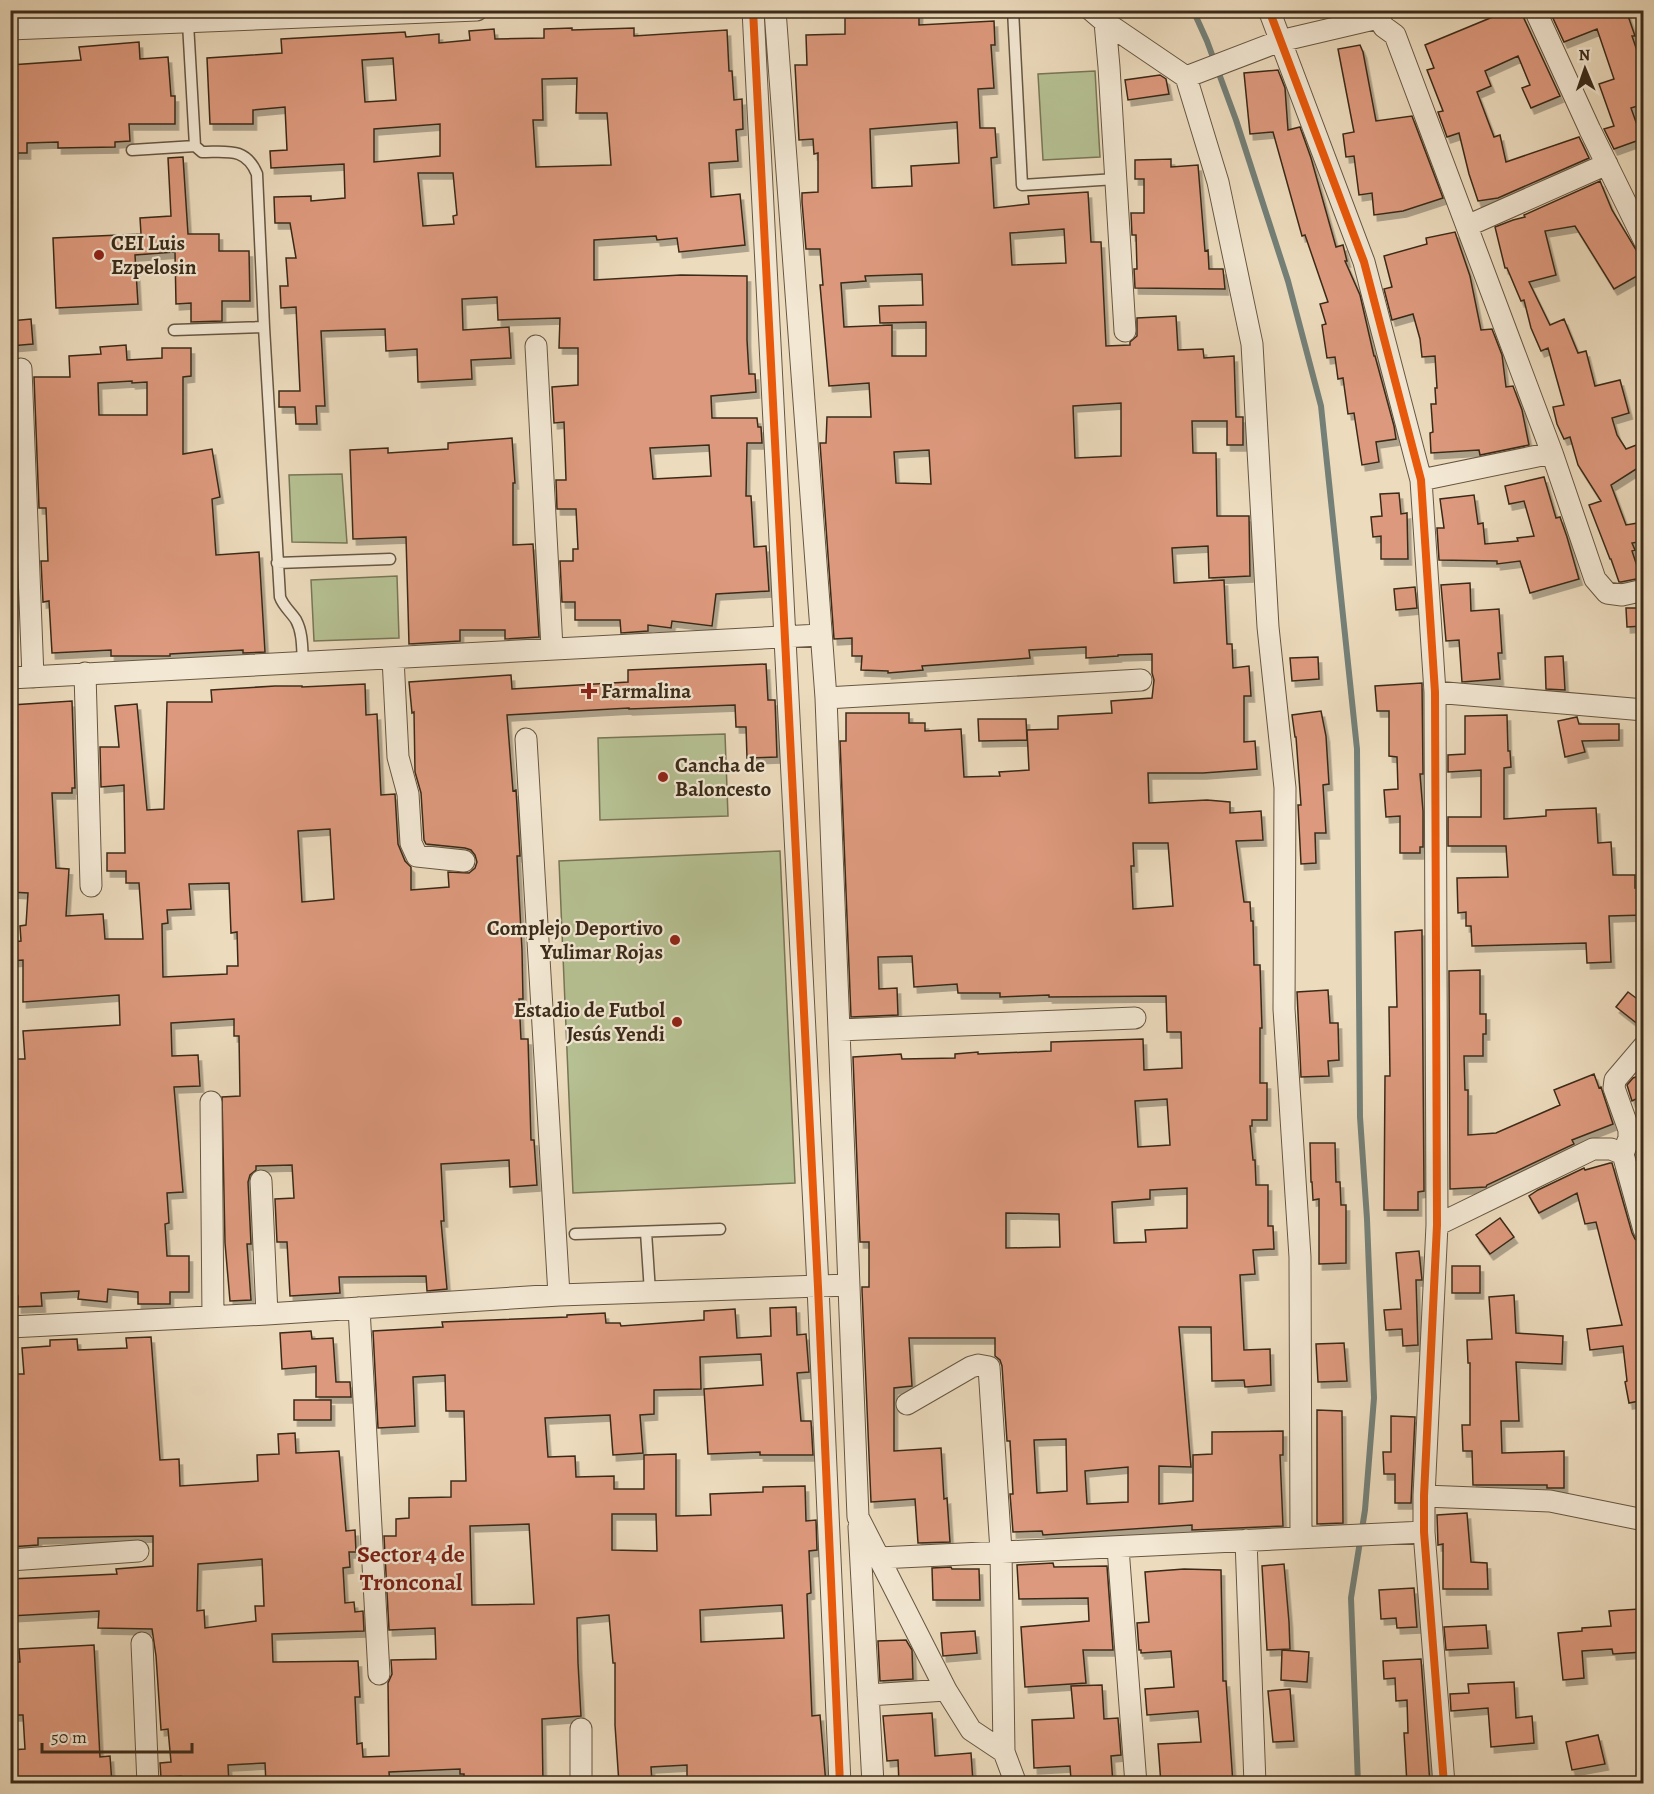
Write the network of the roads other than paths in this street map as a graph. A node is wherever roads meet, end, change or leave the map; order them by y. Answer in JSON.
{"nodes":[{"id":1,"x":477,"y":10,"type":"edge"},
{"id":2,"x":753,"y":10,"type":"edge"},
{"id":3,"x":776,"y":10,"type":"edge"},
{"id":4,"x":1013,"y":10,"type":"edge"},
{"id":5,"x":1269,"y":10,"type":"edge"},
{"id":6,"x":1535,"y":10,"type":"edge"},
{"id":7,"x":354,"y":13,"type":"edge"},
{"id":8,"x":1378,"y":14,"type":"edge"},
{"id":9,"x":1098,"y":16,"type":"edge"},
{"id":10,"x":188,"y":23,"type":"junction"},
{"id":11,"x":10,"y":29,"type":"edge"},
{"id":12,"x":1280,"y":41,"type":"junction"},
{"id":13,"x":1192,"y":75,"type":"junction"},
{"id":14,"x":195,"y":146,"type":"junction"},
{"id":15,"x":132,"y":150,"type":"dead end"},
{"id":16,"x":1607,"y":164,"type":"junction"},
{"id":17,"x":1116,"y":179,"type":"junction"},
{"id":18,"x":1467,"y":226,"type":"junction"},
{"id":19,"x":1644,"y":240,"type":"edge"},
{"id":20,"x":264,"y":327,"type":"junction"},
{"id":21,"x":174,"y":330,"type":"dead end"},
{"id":22,"x":1125,"y":331,"type":"dead end"},
{"id":23,"x":536,"y":346,"type":"dead end"},
{"id":24,"x":21,"y":369,"type":"dead end"},
{"id":25,"x":1552,"y":453,"type":"junction"},
{"id":26,"x":1421,"y":480,"type":"junction"},
{"id":27,"x":390,"y":559,"type":"dead end"},
{"id":28,"x":277,"y":563,"type":"junction"},
{"id":29,"x":1644,"y":590,"type":"edge"},
{"id":30,"x":820,"y":635,"type":"junction"},
{"id":31,"x":786,"y":637,"type":"junction"},
{"id":32,"x":552,"y":648,"type":"junction"},
{"id":33,"x":393,"y":658,"type":"junction"},
{"id":34,"x":303,"y":663,"type":"junction"},
{"id":35,"x":85,"y":674,"type":"junction"},
{"id":36,"x":33,"y":677,"type":"junction"},
{"id":37,"x":10,"y":678,"type":"edge"},
{"id":38,"x":1141,"y":680,"type":"dead end"},
{"id":39,"x":1435,"y":692,"type":"junction"},
{"id":40,"x":825,"y":698,"type":"junction"},
{"id":41,"x":1644,"y":710,"type":"edge"},
{"id":42,"x":526,"y":739,"type":"dead end"},
{"id":43,"x":464,"y":861,"type":"dead end"},
{"id":44,"x":91,"y":886,"type":"dead end"},
{"id":45,"x":1135,"y":1018,"type":"dead end"},
{"id":46,"x":839,"y":1030,"type":"junction"},
{"id":47,"x":1644,"y":1046,"type":"edge"},
{"id":48,"x":211,"y":1102,"type":"dead end"},
{"id":49,"x":1623,"y":1154,"type":"junction"},
{"id":50,"x":261,"y":1181,"type":"dead end"},
{"id":51,"x":1437,"y":1225,"type":"junction"},
{"id":52,"x":720,"y":1229,"type":"dead end"},
{"id":53,"x":1644,"y":1230,"type":"edge"},
{"id":54,"x":646,"y":1232,"type":"junction"},
{"id":55,"x":575,"y":1234,"type":"dead end"},
{"id":56,"x":849,"y":1285,"type":"junction"},
{"id":57,"x":818,"y":1287,"type":"junction"},
{"id":58,"x":650,"y":1292,"type":"junction"},
{"id":59,"x":559,"y":1295,"type":"junction"},
{"id":60,"x":359,"y":1308,"type":"junction"},
{"id":61,"x":267,"y":1314,"type":"junction"},
{"id":62,"x":213,"y":1316,"type":"junction"},
{"id":63,"x":10,"y":1327,"type":"edge"},
{"id":64,"x":907,"y":1404,"type":"dead end"},
{"id":65,"x":1424,"y":1496,"type":"junction"},
{"id":66,"x":858,"y":1517,"type":"junction"},
{"id":67,"x":1644,"y":1520,"type":"edge"},
{"id":68,"x":1415,"y":1533,"type":"junction"},
{"id":69,"x":1310,"y":1537,"type":"junction"},
{"id":70,"x":1246,"y":1540,"type":"junction"},
{"id":71,"x":1118,"y":1548,"type":"junction"},
{"id":72,"x":138,"y":1551,"type":"dead end"},
{"id":73,"x":1001,"y":1551,"type":"junction"},
{"id":74,"x":879,"y":1558,"type":"junction"},
{"id":75,"x":10,"y":1560,"type":"edge"},
{"id":76,"x":142,"y":1643,"type":"dead end"},
{"id":77,"x":379,"y":1674,"type":"dead end"},
{"id":78,"x":946,"y":1690,"type":"junction"},
{"id":79,"x":868,"y":1695,"type":"junction"},
{"id":80,"x":581,"y":1729,"type":"dead end"},
{"id":81,"x":1004,"y":1752,"type":"junction"},
{"id":82,"x":148,"y":1784,"type":"edge"},
{"id":83,"x":581,"y":1784,"type":"edge"},
{"id":84,"x":840,"y":1784,"type":"edge"},
{"id":85,"x":873,"y":1784,"type":"edge"},
{"id":86,"x":1016,"y":1784,"type":"edge"},
{"id":87,"x":1136,"y":1784,"type":"edge"},
{"id":88,"x":1255,"y":1784,"type":"edge"},
{"id":89,"x":1444,"y":1784,"type":"edge"}],
"edges":[{"from":1,"to":7,"type":"street"},
{"from":2,"to":31,"type":"street"},
{"from":3,"to":30,"type":"street"},
{"from":4,"to":17,"type":"lane"},
{"from":5,"to":12,"type":"street"},
{"from":6,"to":16,"type":"street"},
{"from":7,"to":10,"type":"street"},
{"from":8,"to":12,"type":"street"},
{"from":8,"to":18,"type":"street"},
{"from":9,"to":13,"type":"street"},
{"from":9,"to":17,"type":"street"},
{"from":10,"to":11,"type":"street"},
{"from":10,"to":14,"type":"lane"},
{"from":12,"to":13,"type":"street"},
{"from":12,"to":26,"type":"street"},
{"from":13,"to":69,"type":"street"},
{"from":14,"to":15,"type":"lane"},
{"from":14,"to":20,"type":"lane"},
{"from":16,"to":18,"type":"street"},
{"from":16,"to":19,"type":"street"},
{"from":17,"to":22,"type":"street"},
{"from":18,"to":25,"type":"street"},
{"from":20,"to":21,"type":"lane"},
{"from":20,"to":28,"type":"lane"},
{"from":23,"to":32,"type":"street"},
{"from":24,"to":36,"type":"street"},
{"from":25,"to":26,"type":"street"},
{"from":25,"to":29,"type":"street"},
{"from":26,"to":39,"type":"street"},
{"from":27,"to":28,"type":"lane"},
{"from":28,"to":34,"type":"lane"},
{"from":30,"to":31,"type":"street"},
{"from":30,"to":40,"type":"street"},
{"from":31,"to":32,"type":"street"},
{"from":31,"to":57,"type":"street"},
{"from":32,"to":33,"type":"street"},
{"from":33,"to":34,"type":"street"},
{"from":33,"to":43,"type":"street"},
{"from":34,"to":35,"type":"street"},
{"from":35,"to":36,"type":"street"},
{"from":35,"to":44,"type":"street"},
{"from":36,"to":37,"type":"street"},
{"from":38,"to":40,"type":"street"},
{"from":39,"to":41,"type":"street"},
{"from":39,"to":51,"type":"street"},
{"from":40,"to":46,"type":"street"},
{"from":42,"to":59,"type":"street"},
{"from":45,"to":46,"type":"street"},
{"from":46,"to":56,"type":"street"},
{"from":47,"to":49,"type":"street"},
{"from":48,"to":62,"type":"street"},
{"from":49,"to":51,"type":"street"},
{"from":49,"to":53,"type":"street"},
{"from":50,"to":61,"type":"street"},
{"from":51,"to":65,"type":"street"},
{"from":52,"to":54,"type":"lane"},
{"from":54,"to":55,"type":"lane"},
{"from":54,"to":58,"type":"lane"},
{"from":56,"to":57,"type":"street"},
{"from":56,"to":66,"type":"street"},
{"from":57,"to":58,"type":"street"},
{"from":57,"to":84,"type":"street"},
{"from":58,"to":59,"type":"street"},
{"from":59,"to":60,"type":"street"},
{"from":60,"to":61,"type":"street"},
{"from":60,"to":77,"type":"street"},
{"from":61,"to":62,"type":"street"},
{"from":62,"to":63,"type":"street"},
{"from":64,"to":73,"type":"street"},
{"from":65,"to":67,"type":"street"},
{"from":65,"to":68,"type":"street"},
{"from":66,"to":74,"type":"street"},
{"from":66,"to":79,"type":"street"},
{"from":68,"to":69,"type":"street"},
{"from":68,"to":89,"type":"street"},
{"from":69,"to":70,"type":"street"},
{"from":70,"to":71,"type":"street"},
{"from":70,"to":88,"type":"street"},
{"from":71,"to":73,"type":"street"},
{"from":71,"to":87,"type":"street"},
{"from":72,"to":75,"type":"street"},
{"from":73,"to":74,"type":"street"},
{"from":73,"to":81,"type":"street"},
{"from":74,"to":78,"type":"street"},
{"from":76,"to":82,"type":"street"},
{"from":78,"to":79,"type":"street"},
{"from":78,"to":81,"type":"street"},
{"from":79,"to":85,"type":"street"},
{"from":80,"to":83,"type":"street"},
{"from":81,"to":86,"type":"street"}]}
